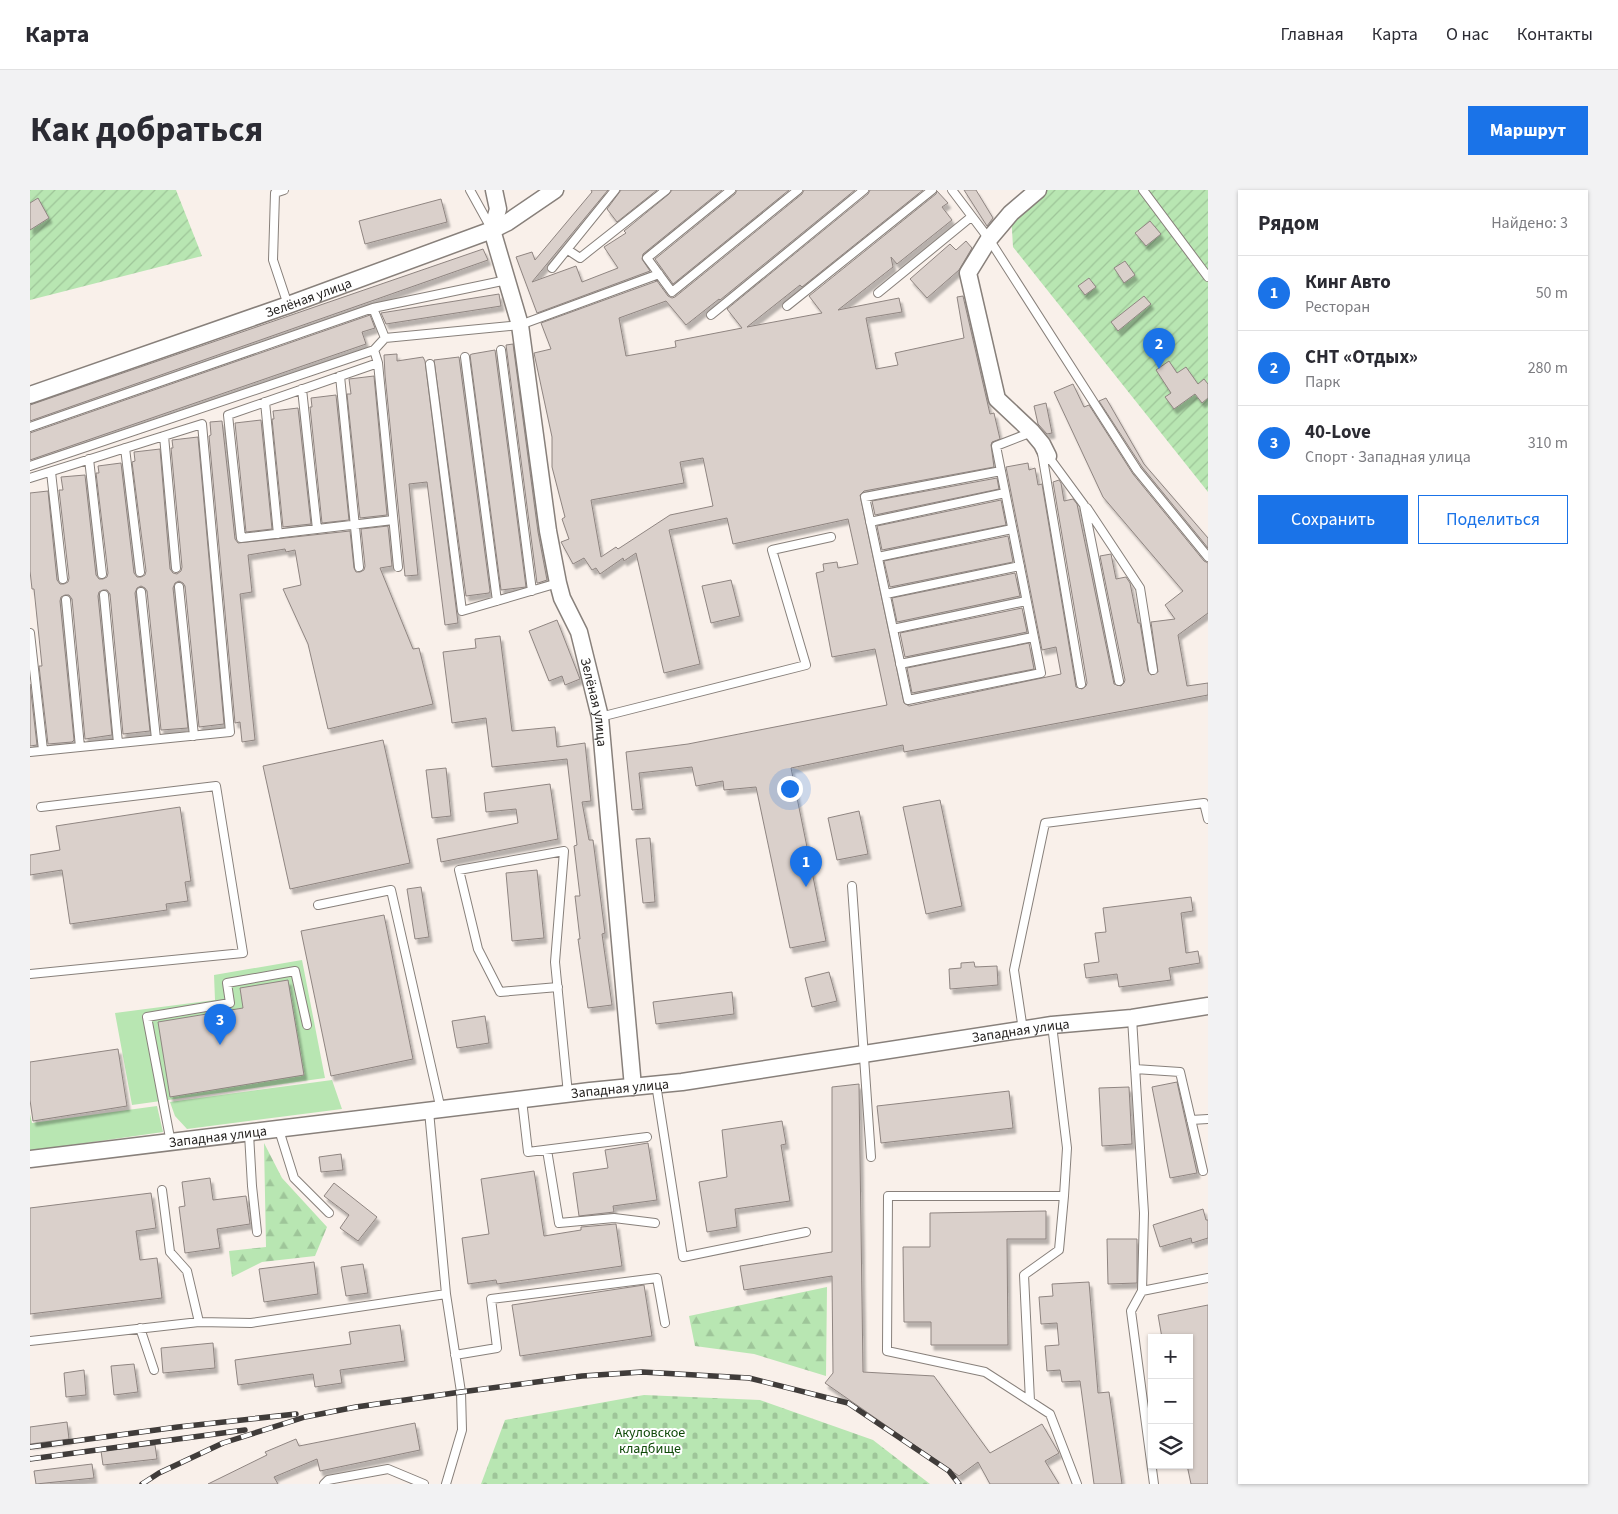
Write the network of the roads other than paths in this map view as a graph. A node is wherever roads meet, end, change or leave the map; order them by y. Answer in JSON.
{"nodes":[{"id":1,"x":284,"y":190,"type":"edge"},
{"id":2,"x":470,"y":190,"type":"edge"},
{"id":3,"x":494,"y":190,"type":"edge"},
{"id":4,"x":555,"y":190,"type":"edge"},
{"id":5,"x":615,"y":190,"type":"edge"},
{"id":6,"x":666,"y":190,"type":"edge"},
{"id":7,"x":731,"y":190,"type":"edge"},
{"id":8,"x":798,"y":190,"type":"edge"},
{"id":9,"x":864,"y":190,"type":"edge"},
{"id":10,"x":932,"y":190,"type":"edge"},
{"id":11,"x":952,"y":190,"type":"edge"},
{"id":12,"x":1038,"y":190,"type":"edge"},
{"id":13,"x":1143,"y":190,"type":"edge"},
{"id":14,"x":971,"y":217,"type":"junction"},
{"id":15,"x":492,"y":230,"type":"junction"},
{"id":16,"x":989,"y":240,"type":"junction"},
{"id":17,"x":568,"y":250,"type":"junction"},
{"id":18,"x":552,"y":268,"type":"dead end"},
{"id":19,"x":659,"y":274,"type":"junction"},
{"id":20,"x":1208,"y":277,"type":"edge"},
{"id":21,"x":507,"y":280,"type":"junction"},
{"id":22,"x":878,"y":293,"type":"dead end"},
{"id":23,"x":288,"y":305,"type":"junction"},
{"id":24,"x":787,"y":306,"type":"dead end"},
{"id":25,"x":373,"y":308,"type":"junction"},
{"id":26,"x":711,"y":315,"type":"dead end"},
{"id":27,"x":520,"y":325,"type":"junction"},
{"id":28,"x":385,"y":338,"type":"junction"},
{"id":29,"x":374,"y":350,"type":"junction"},
{"id":30,"x":501,"y":350,"type":"dead end"},
{"id":31,"x":465,"y":357,"type":"dead end"},
{"id":32,"x":378,"y":363,"type":"junction"},
{"id":33,"x":430,"y":364,"type":"dead end"},
{"id":34,"x":340,"y":376,"type":"junction"},
{"id":35,"x":302,"y":389,"type":"junction"},
{"id":36,"x":30,"y":395,"type":"edge"},
{"id":37,"x":265,"y":402,"type":"junction"},
{"id":38,"x":30,"y":427,"type":"edge"},
{"id":39,"x":164,"y":436,"type":"junction"},
{"id":40,"x":1036,"y":437,"type":"junction"},
{"id":41,"x":125,"y":448,"type":"junction"},
{"id":42,"x":1048,"y":456,"type":"joint"},
{"id":43,"x":89,"y":460,"type":"junction"},
{"id":44,"x":30,"y":466,"type":"edge"},
{"id":45,"x":1001,"y":471,"type":"junction"},
{"id":46,"x":51,"y":472,"type":"junction"},
{"id":47,"x":30,"y":478,"type":"edge"},
{"id":48,"x":1005,"y":493,"type":"junction"},
{"id":49,"x":1084,"y":505,"type":"junction"},
{"id":50,"x":393,"y":520,"type":"junction"},
{"id":51,"x":870,"y":522,"type":"junction"},
{"id":52,"x":355,"y":524,"type":"junction"},
{"id":53,"x":317,"y":529,"type":"junction"},
{"id":54,"x":1012,"y":529,"type":"junction"},
{"id":55,"x":278,"y":534,"type":"junction"},
{"id":56,"x":830,"y":537,"type":"dead end"},
{"id":57,"x":878,"y":557,"type":"junction"},
{"id":58,"x":1208,"y":558,"type":"edge"},
{"id":59,"x":1020,"y":566,"type":"junction"},
{"id":60,"x":359,"y":567,"type":"dead end"},
{"id":61,"x":398,"y":567,"type":"dead end"},
{"id":62,"x":176,"y":568,"type":"dead end"},
{"id":63,"x":140,"y":572,"type":"dead end"},
{"id":64,"x":102,"y":574,"type":"dead end"},
{"id":65,"x":62,"y":579,"type":"dead end"},
{"id":66,"x":558,"y":583,"type":"junction"},
{"id":67,"x":178,"y":587,"type":"dead end"},
{"id":68,"x":532,"y":591,"type":"junction"},
{"id":69,"x":141,"y":592,"type":"dead end"},
{"id":70,"x":886,"y":594,"type":"junction"},
{"id":71,"x":104,"y":595,"type":"dead end"},
{"id":72,"x":66,"y":600,"type":"dead end"},
{"id":73,"x":497,"y":601,"type":"junction"},
{"id":74,"x":1026,"y":601,"type":"junction"},
{"id":75,"x":893,"y":629,"type":"junction"},
{"id":76,"x":30,"y":633,"type":"edge"},
{"id":77,"x":1033,"y":637,"type":"junction"},
{"id":78,"x":900,"y":664,"type":"junction"},
{"id":79,"x":1153,"y":670,"type":"dead end"},
{"id":80,"x":1119,"y":681,"type":"dead end"},
{"id":81,"x":1081,"y":684,"type":"dead end"},
{"id":82,"x":600,"y":717,"type":"junction"},
{"id":83,"x":194,"y":736,"type":"junction"},
{"id":84,"x":156,"y":739,"type":"junction"},
{"id":85,"x":118,"y":743,"type":"junction"},
{"id":86,"x":80,"y":747,"type":"junction"},
{"id":87,"x":43,"y":750,"type":"junction"},
{"id":88,"x":30,"y":752,"type":"edge"},
{"id":89,"x":41,"y":808,"type":"dead end"},
{"id":90,"x":1208,"y":819,"type":"edge"},
{"id":91,"x":852,"y":886,"type":"dead end"},
{"id":92,"x":318,"y":905,"type":"dead end"},
{"id":93,"x":30,"y":974,"type":"edge"},
{"id":94,"x":558,"y":987,"type":"junction"},
{"id":95,"x":1208,"y":1006,"type":"edge"},
{"id":96,"x":1132,"y":1018,"type":"junction"},
{"id":97,"x":306,"y":1025,"type":"dead end"},
{"id":98,"x":1052,"y":1026,"type":"junction"},
{"id":99,"x":1023,"y":1030,"type":"junction"},
{"id":100,"x":864,"y":1054,"type":"junction"},
{"id":101,"x":1135,"y":1069,"type":"junction"},
{"id":102,"x":656,"y":1084,"type":"junction"},
{"id":103,"x":633,"y":1087,"type":"junction"},
{"id":104,"x":568,"y":1094,"type":"junction"},
{"id":105,"x":522,"y":1100,"type":"junction"},
{"id":106,"x":435,"y":1111,"type":"junction"},
{"id":107,"x":1208,"y":1119,"type":"edge"},
{"id":108,"x":1190,"y":1120,"type":"junction"},
{"id":109,"x":279,"y":1130,"type":"junction"},
{"id":110,"x":249,"y":1134,"type":"junction"},
{"id":111,"x":647,"y":1137,"type":"dead end"},
{"id":112,"x":171,"y":1143,"type":"junction"},
{"id":113,"x":547,"y":1150,"type":"junction"},
{"id":114,"x":871,"y":1157,"type":"dead end"},
{"id":115,"x":30,"y":1159,"type":"edge"},
{"id":116,"x":1202,"y":1171,"type":"dead end"},
{"id":117,"x":162,"y":1190,"type":"dead end"},
{"id":118,"x":1064,"y":1196,"type":"junction"},
{"id":119,"x":329,"y":1214,"type":"dead end"},
{"id":120,"x":655,"y":1223,"type":"dead end"},
{"id":121,"x":257,"y":1232,"type":"dead end"},
{"id":122,"x":806,"y":1232,"type":"dead end"},
{"id":123,"x":1208,"y":1278,"type":"edge"},
{"id":124,"x":1142,"y":1291,"type":"junction"},
{"id":125,"x":446,"y":1294,"type":"junction"},
{"id":126,"x":199,"y":1322,"type":"junction"},
{"id":127,"x":665,"y":1323,"type":"dead end"},
{"id":128,"x":140,"y":1328,"type":"junction"},
{"id":129,"x":30,"y":1341,"type":"edge"},
{"id":130,"x":455,"y":1355,"type":"junction"},
{"id":131,"x":154,"y":1370,"type":"dead end"},
{"id":132,"x":1030,"y":1401,"type":"junction"},
{"id":133,"x":324,"y":1484,"type":"edge"},
{"id":134,"x":424,"y":1484,"type":"edge"},
{"id":135,"x":446,"y":1484,"type":"edge"},
{"id":136,"x":1077,"y":1484,"type":"edge"},
{"id":137,"x":1154,"y":1484,"type":"edge"}],
"edges":[{"from":1,"to":23,"type":"lane"},
{"from":2,"to":15,"type":"lane"},
{"from":3,"to":15,"type":"street"},
{"from":4,"to":15,"type":"street"},
{"from":5,"to":17,"type":"lane"},
{"from":6,"to":17,"type":"lane"},
{"from":7,"to":19,"type":"lane"},
{"from":8,"to":19,"type":"lane"},
{"from":9,"to":26,"type":"lane"},
{"from":10,"to":24,"type":"lane"},
{"from":11,"to":14,"type":"lane"},
{"from":12,"to":16,"type":"street"},
{"from":13,"to":20,"type":"lane"},
{"from":14,"to":16,"type":"lane"},
{"from":14,"to":22,"type":"lane"},
{"from":15,"to":21,"type":"street","name":"Зелёная улица"},
{"from":15,"to":23,"type":"street","name":"Зелёная улица"},
{"from":16,"to":40,"type":"street"},
{"from":16,"to":58,"type":"lane"},
{"from":17,"to":18,"type":"lane"},
{"from":19,"to":27,"type":"lane"},
{"from":21,"to":25,"type":"lane"},
{"from":21,"to":27,"type":"street","name":"Зелёная улица"},
{"from":23,"to":36,"type":"street","name":"Зелёная улица"},
{"from":25,"to":28,"type":"lane"},
{"from":25,"to":38,"type":"lane"},
{"from":27,"to":28,"type":"lane"},
{"from":27,"to":66,"type":"street","name":"Зелёная улица"},
{"from":28,"to":29,"type":"lane"},
{"from":29,"to":32,"type":"lane"},
{"from":29,"to":44,"type":"lane"},
{"from":30,"to":68,"type":"lane"},
{"from":31,"to":73,"type":"lane"},
{"from":32,"to":34,"type":"lane"},
{"from":32,"to":50,"type":"lane"},
{"from":33,"to":73,"type":"lane"},
{"from":34,"to":35,"type":"lane"},
{"from":34,"to":52,"type":"lane"},
{"from":35,"to":37,"type":"lane"},
{"from":35,"to":53,"type":"lane"},
{"from":37,"to":55,"type":"lane"},
{"from":37,"to":55,"type":"lane"},
{"from":39,"to":41,"type":"lane"},
{"from":39,"to":62,"type":"lane"},
{"from":39,"to":83,"type":"lane"},
{"from":40,"to":42,"type":"street"},
{"from":40,"to":45,"type":"lane"},
{"from":40,"to":81,"type":"lane"},
{"from":41,"to":43,"type":"lane"},
{"from":41,"to":63,"type":"lane"},
{"from":42,"to":49,"type":"lane"},
{"from":43,"to":46,"type":"lane"},
{"from":43,"to":64,"type":"lane"},
{"from":45,"to":48,"type":"lane"},
{"from":45,"to":51,"type":"lane"},
{"from":46,"to":47,"type":"lane"},
{"from":46,"to":65,"type":"lane"},
{"from":48,"to":51,"type":"lane"},
{"from":48,"to":54,"type":"lane"},
{"from":49,"to":79,"type":"lane"},
{"from":49,"to":80,"type":"lane"},
{"from":50,"to":52,"type":"lane"},
{"from":50,"to":61,"type":"lane"},
{"from":51,"to":57,"type":"lane"},
{"from":52,"to":53,"type":"lane"},
{"from":52,"to":60,"type":"lane"},
{"from":53,"to":55,"type":"lane"},
{"from":54,"to":57,"type":"lane"},
{"from":54,"to":59,"type":"lane"},
{"from":56,"to":82,"type":"lane"},
{"from":57,"to":70,"type":"lane"},
{"from":59,"to":70,"type":"lane"},
{"from":59,"to":74,"type":"lane"},
{"from":66,"to":68,"type":"lane"},
{"from":66,"to":82,"type":"street","name":"Зелёная улица"},
{"from":67,"to":83,"type":"lane"},
{"from":68,"to":73,"type":"lane"},
{"from":69,"to":84,"type":"lane"},
{"from":70,"to":75,"type":"lane"},
{"from":71,"to":85,"type":"lane"},
{"from":72,"to":86,"type":"lane"},
{"from":74,"to":75,"type":"lane"},
{"from":74,"to":77,"type":"lane"},
{"from":75,"to":78,"type":"lane"},
{"from":76,"to":87,"type":"lane"},
{"from":77,"to":78,"type":"lane"},
{"from":77,"to":78,"type":"lane"},
{"from":82,"to":103,"type":"street","name":"Зелёная улица"},
{"from":83,"to":84,"type":"lane"},
{"from":84,"to":85,"type":"lane"},
{"from":85,"to":86,"type":"lane"},
{"from":86,"to":87,"type":"lane"},
{"from":87,"to":88,"type":"lane"},
{"from":89,"to":93,"type":"lane"},
{"from":90,"to":99,"type":"lane"},
{"from":91,"to":100,"type":"lane"},
{"from":92,"to":106,"type":"lane"},
{"from":94,"to":94,"type":"lane"},
{"from":94,"to":104,"type":"lane"},
{"from":95,"to":96,"type":"street","name":"Западная улица"},
{"from":96,"to":98,"type":"street","name":"Западная улица"},
{"from":96,"to":101,"type":"lane"},
{"from":97,"to":112,"type":"lane"},
{"from":98,"to":99,"type":"street","name":"Западная улица"},
{"from":98,"to":118,"type":"lane"},
{"from":99,"to":100,"type":"street","name":"Западная улица"},
{"from":100,"to":102,"type":"street","name":"Западная улица"},
{"from":100,"to":114,"type":"lane"},
{"from":101,"to":108,"type":"lane"},
{"from":101,"to":124,"type":"lane"},
{"from":102,"to":103,"type":"street","name":"Западная улица"},
{"from":102,"to":122,"type":"lane"},
{"from":103,"to":104,"type":"street","name":"Западная улица"},
{"from":104,"to":105,"type":"street","name":"Западная улица"},
{"from":105,"to":106,"type":"street","name":"Западная улица"},
{"from":105,"to":113,"type":"lane"},
{"from":106,"to":109,"type":"street","name":"Западная улица"},
{"from":106,"to":125,"type":"lane"},
{"from":107,"to":108,"type":"lane"},
{"from":108,"to":116,"type":"lane"},
{"from":109,"to":110,"type":"street","name":"Западная улица"},
{"from":109,"to":119,"type":"lane"},
{"from":110,"to":112,"type":"street","name":"Западная улица"},
{"from":110,"to":121,"type":"lane"},
{"from":111,"to":113,"type":"lane"},
{"from":112,"to":115,"type":"street","name":"Западная улица"},
{"from":113,"to":120,"type":"lane"},
{"from":117,"to":126,"type":"lane"},
{"from":118,"to":132,"type":"lane"},
{"from":118,"to":132,"type":"lane"},
{"from":123,"to":124,"type":"lane"},
{"from":124,"to":137,"type":"lane"},
{"from":125,"to":126,"type":"lane"},
{"from":125,"to":130,"type":"lane"},
{"from":126,"to":128,"type":"lane"},
{"from":127,"to":130,"type":"lane"},
{"from":128,"to":129,"type":"lane"},
{"from":128,"to":131,"type":"lane"},
{"from":130,"to":135,"type":"lane"},
{"from":132,"to":136,"type":"lane"},
{"from":133,"to":134,"type":"lane"}]}
